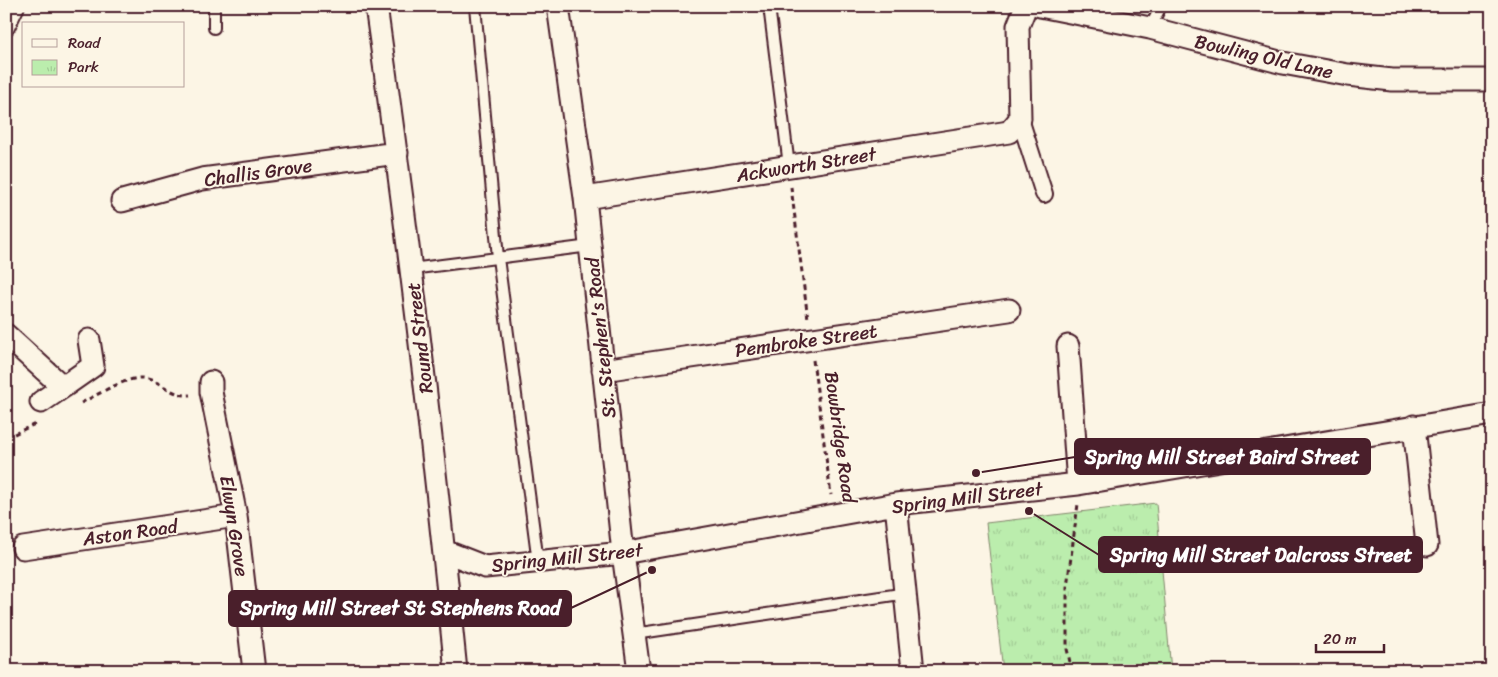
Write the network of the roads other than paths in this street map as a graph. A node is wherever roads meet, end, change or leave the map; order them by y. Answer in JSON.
{"nodes":[{"id":1,"x":16,"y":6,"type":"edge"},
{"id":2,"x":214,"y":6,"type":"edge"},
{"id":3,"x":376,"y":6,"type":"edge"},
{"id":4,"x":475,"y":6,"type":"edge"},
{"id":5,"x":558,"y":6,"type":"edge"},
{"id":6,"x":769,"y":6,"type":"edge"},
{"id":7,"x":1026,"y":6,"type":"edge"},
{"id":8,"x":1040,"y":6,"type":"edge"},
{"id":9,"x":1161,"y":6,"type":"edge"},
{"id":10,"x":1068,"y":9,"type":"edge"},
{"id":11,"x":6,"y":27,"type":"edge"},
{"id":12,"x":214,"y":28,"type":"dead end"},
{"id":13,"x":1150,"y":28,"type":"junction"},
{"id":14,"x":1492,"y":80,"type":"edge"},
{"id":15,"x":1020,"y":118,"type":"junction"},
{"id":16,"x":397,"y":153,"type":"junction"},
{"id":17,"x":789,"y":166,"type":"junction"},
{"id":18,"x":1044,"y":194,"type":"dead end"},
{"id":19,"x":585,"y":198,"type":"junction"},
{"id":20,"x":122,"y":201,"type":"dead end"},
{"id":21,"x":590,"y":246,"type":"junction"},
{"id":22,"x":498,"y":258,"type":"junction"},
{"id":23,"x":411,"y":269,"type":"junction"},
{"id":24,"x":1009,"y":310,"type":"dead end"},
{"id":25,"x":6,"y":335,"type":"edge"},
{"id":26,"x":89,"y":340,"type":"dead end"},
{"id":27,"x":1068,"y":346,"type":"dead end"},
{"id":28,"x":603,"y":370,"type":"junction"},
{"id":29,"x":63,"y":387,"type":"junction"},
{"id":30,"x":211,"y":387,"type":"road end"},
{"id":31,"x":44,"y":410,"type":"road end"},
{"id":32,"x":1492,"y":414,"type":"edge"},
{"id":33,"x":1414,"y":426,"type":"junction"},
{"id":34,"x":1078,"y":484,"type":"junction"},
{"id":35,"x":896,"y":504,"type":"junction"},
{"id":36,"x":236,"y":516,"type":"junction"},
{"id":37,"x":1427,"y":545,"type":"dead end"},
{"id":38,"x":23,"y":548,"type":"dead end"},
{"id":39,"x":444,"y":551,"type":"junction"},
{"id":40,"x":623,"y":553,"type":"junction"},
{"id":41,"x":538,"y":562,"type":"junction"},
{"id":42,"x":906,"y":593,"type":"junction"},
{"id":43,"x":634,"y":634,"type":"junction"},
{"id":44,"x":254,"y":671,"type":"edge"},
{"id":45,"x":456,"y":671,"type":"edge"},
{"id":46,"x":639,"y":671,"type":"edge"},
{"id":47,"x":913,"y":671,"type":"edge"}],
"edges":[{"from":1,"to":11,"type":"street"},
{"from":2,"to":12,"type":"lane"},
{"from":3,"to":16,"type":"street","name":"Round Street"},
{"from":4,"to":22,"type":"lane"},
{"from":5,"to":19,"type":"street","name":"St. Stephen's Road"},
{"from":6,"to":17,"type":"lane"},
{"from":7,"to":15,"type":"street"},
{"from":8,"to":10,"type":"street","name":"Bowling Old Lane"},
{"from":9,"to":13,"type":"lane"},
{"from":10,"to":13,"type":"street","name":"Bowling Old Lane"},
{"from":13,"to":14,"type":"street","name":"Bowling Old Lane"},
{"from":15,"to":17,"type":"street","name":"Ackworth Street"},
{"from":15,"to":18,"type":"street"},
{"from":16,"to":20,"type":"street","name":"Challis Grove"},
{"from":16,"to":23,"type":"street","name":"Round Street"},
{"from":17,"to":19,"type":"street","name":"Ackworth Street"},
{"from":19,"to":21,"type":"street","name":"St. Stephen's Road"},
{"from":21,"to":22,"type":"lane"},
{"from":21,"to":28,"type":"street","name":"St. Stephen's Road"},
{"from":22,"to":23,"type":"lane"},
{"from":22,"to":41,"type":"lane"},
{"from":23,"to":39,"type":"street","name":"Round Street"},
{"from":24,"to":28,"type":"street","name":"Pembroke Street"},
{"from":25,"to":29,"type":"street"},
{"from":26,"to":29,"type":"street"},
{"from":27,"to":34,"type":"street"},
{"from":28,"to":40,"type":"street","name":"St. Stephen's Road"},
{"from":29,"to":31,"type":"street"},
{"from":30,"to":36,"type":"street","name":"Elwyn Grove"},
{"from":32,"to":33,"type":"street","name":"Spring Mill Street"},
{"from":33,"to":34,"type":"street","name":"Spring Mill Street"},
{"from":33,"to":37,"type":"street"},
{"from":34,"to":35,"type":"street","name":"Spring Mill Street"},
{"from":35,"to":40,"type":"street","name":"Spring Mill Street"},
{"from":35,"to":42,"type":"street"},
{"from":36,"to":38,"type":"street","name":"Aston Road"},
{"from":36,"to":44,"type":"street","name":"Elwyn Grove"},
{"from":39,"to":41,"type":"street","name":"Spring Mill Street"},
{"from":39,"to":45,"type":"street","name":"Round Street"},
{"from":40,"to":41,"type":"street","name":"Spring Mill Street"},
{"from":40,"to":43,"type":"street","name":"St. Stephen's Road"},
{"from":42,"to":43,"type":"lane"},
{"from":42,"to":47,"type":"street"},
{"from":43,"to":46,"type":"street","name":"St. Stephen's Road"}]}
